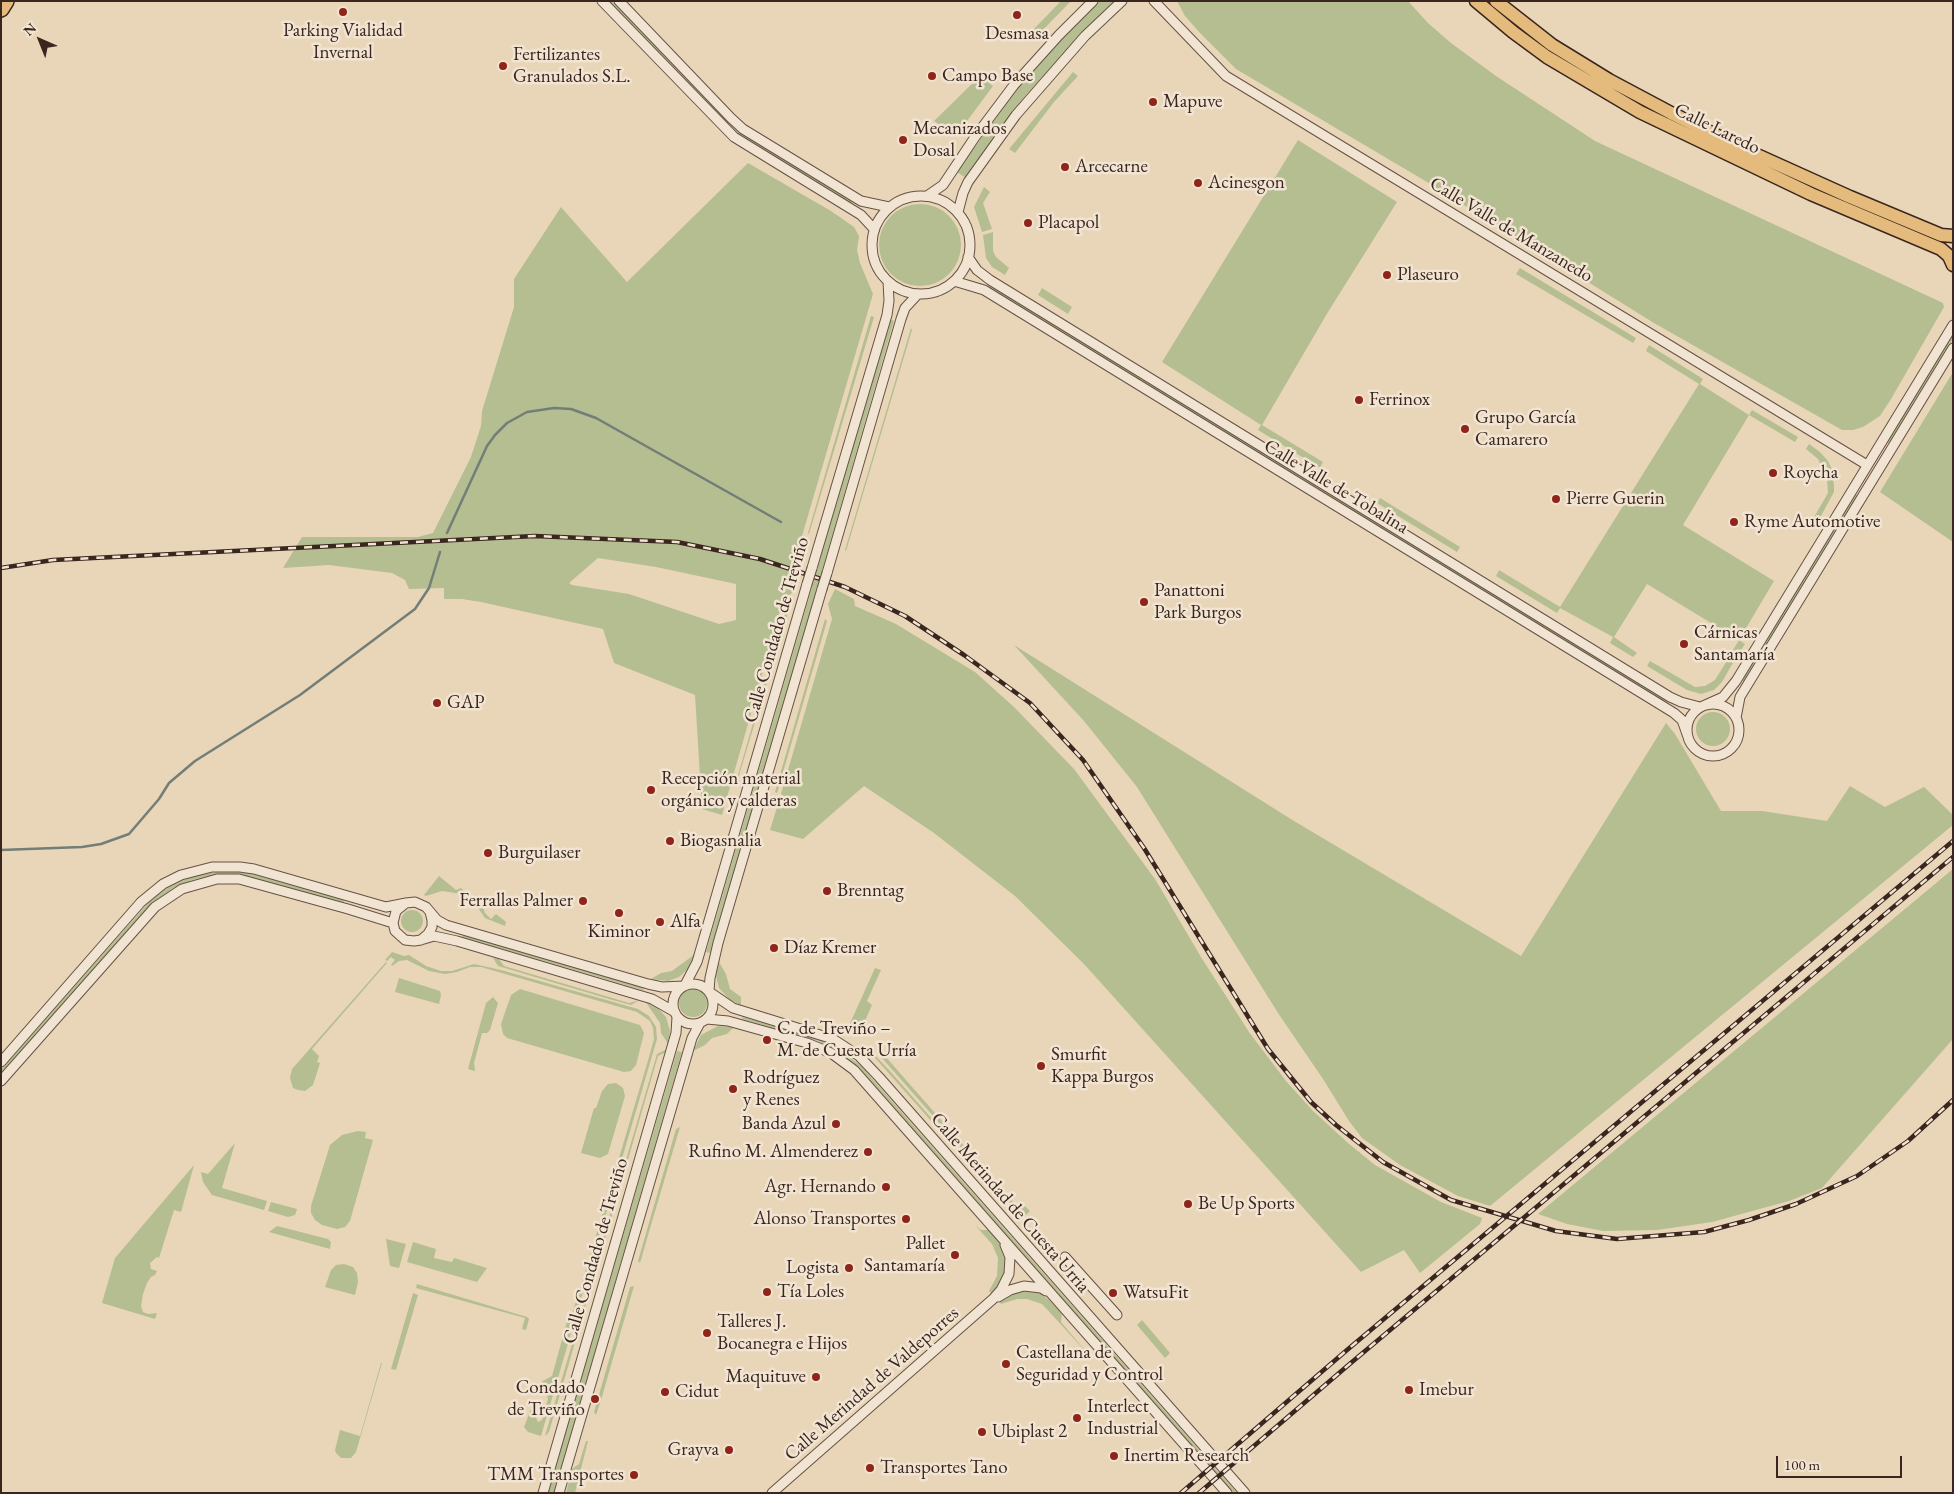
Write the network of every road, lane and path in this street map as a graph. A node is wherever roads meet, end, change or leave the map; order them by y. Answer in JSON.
{"nodes":[{"id":1,"x":6,"y":1,"type":"edge"},
{"id":2,"x":602,"y":1,"type":"edge"},
{"id":3,"x":619,"y":1,"type":"edge"},
{"id":4,"x":1093,"y":1,"type":"edge"},
{"id":5,"x":1122,"y":1,"type":"edge"},
{"id":6,"x":1154,"y":1,"type":"edge"},
{"id":7,"x":1476,"y":1,"type":"edge"},
{"id":8,"x":1496,"y":1,"type":"edge"},
{"id":9,"x":1,"y":9,"type":"edge"},
{"id":10,"x":927,"y":196,"type":"junction"},
{"id":11,"x":889,"y":207,"type":"junction"},
{"id":12,"x":958,"y":212,"type":"junction"},
{"id":13,"x":874,"y":229,"type":"junction"},
{"id":14,"x":1953,"y":236,"type":"edge"},
{"id":15,"x":968,"y":257,"type":"junction"},
{"id":16,"x":1953,"y":265,"type":"edge"},
{"id":17,"x":888,"y":281,"type":"junction"},
{"id":18,"x":954,"y":281,"type":"junction"},
{"id":19,"x":918,"y":294,"type":"junction"},
{"id":20,"x":1953,"y":326,"type":"edge"},
{"id":21,"x":1953,"y":348,"type":"edge"},
{"id":22,"x":1867,"y":465,"type":"junction"},
{"id":23,"x":1703,"y":706,"type":"junction"},
{"id":24,"x":1736,"y":718,"type":"junction"},
{"id":25,"x":1688,"y":737,"type":"junction"},
{"id":26,"x":406,"y":903,"type":"junction"},
{"id":27,"x":430,"y":912,"type":"junction"},
{"id":28,"x":393,"y":923,"type":"junction"},
{"id":29,"x":421,"y":940,"type":"junction"},
{"id":30,"x":684,"y":985,"type":"junction"},
{"id":31,"x":710,"y":992,"type":"junction"},
{"id":32,"x":676,"y":1014,"type":"junction"},
{"id":33,"x":704,"y":1021,"type":"junction"},
{"id":34,"x":1,"y":1062,"type":"edge"},
{"id":35,"x":1,"y":1081,"type":"edge"},
{"id":36,"x":1001,"y":1236,"type":"junction"},
{"id":37,"x":1065,"y":1257,"type":"dead end"},
{"id":38,"x":1052,"y":1294,"type":"junction"},
{"id":39,"x":993,"y":1299,"type":"junction"},
{"id":40,"x":1117,"y":1315,"type":"dead end"},
{"id":41,"x":560,"y":1492,"type":"edge"},
{"id":42,"x":543,"y":1493,"type":"edge"},
{"id":43,"x":772,"y":1493,"type":"edge"},
{"id":44,"x":1228,"y":1493,"type":"edge"},
{"id":45,"x":1245,"y":1493,"type":"edge"}],
"edges":[{"from":1,"to":9,"type":"highway"},
{"from":2,"to":13,"type":"street"},
{"from":3,"to":11,"type":"street"},
{"from":4,"to":10,"type":"street"},
{"from":5,"to":12,"type":"street"},
{"from":6,"to":22,"type":"street","name":"Calle Valle de Manzanedo"},
{"from":7,"to":16,"type":"main road","name":"Calle Laredo"},
{"from":8,"to":14,"type":"main road","name":"Calle Laredo"},
{"from":10,"to":11,"type":"street"},
{"from":10,"to":12,"type":"street"},
{"from":11,"to":13,"type":"street"},
{"from":12,"to":15,"type":"street"},
{"from":13,"to":17,"type":"street"},
{"from":15,"to":18,"type":"street"},
{"from":15,"to":23,"type":"street","name":"Calle Valle de Tobalina"},
{"from":17,"to":19,"type":"street"},
{"from":17,"to":30,"type":"street","name":"Calle Condado de Treviño","bridge":true},
{"from":18,"to":19,"type":"street"},
{"from":18,"to":25,"type":"street","name":"Calle Valle de Tobalina"},
{"from":19,"to":31,"type":"street","name":"Calle Condado de Treviño","bridge":true},
{"from":20,"to":22,"type":"street"},
{"from":21,"to":24,"type":"street"},
{"from":22,"to":23,"type":"street"},
{"from":23,"to":24,"type":"street"},
{"from":23,"to":25,"type":"street"},
{"from":24,"to":25,"type":"street"},
{"from":26,"to":27,"type":"street"},
{"from":26,"to":28,"type":"street"},
{"from":26,"to":34,"type":"street"},
{"from":27,"to":29,"type":"street"},
{"from":27,"to":30,"type":"street"},
{"from":28,"to":29,"type":"street"},
{"from":28,"to":35,"type":"street"},
{"from":29,"to":32,"type":"street"},
{"from":30,"to":31,"type":"street"},
{"from":30,"to":32,"type":"street"},
{"from":31,"to":33,"type":"street"},
{"from":31,"to":45,"type":"street","name":"Calle Merindad de Cuesta Urria"},
{"from":32,"to":33,"type":"street"},
{"from":32,"to":42,"type":"street","name":"Calle Condado de Treviño"},
{"from":33,"to":36,"type":"street","name":"Calle Merindad de Cuesta Urria"},
{"from":33,"to":41,"type":"street","name":"Calle Condado de Treviño"},
{"from":36,"to":38,"type":"street","name":"Calle Merindad de Cuesta Urria"},
{"from":36,"to":39,"type":"street","name":"Calle Merindad de Valdeporres"},
{"from":37,"to":40,"type":"street"},
{"from":38,"to":39,"type":"street","name":"Calle Merindad de Valdeporres"},
{"from":38,"to":44,"type":"street","name":"Calle Merindad de Cuesta Urria"},
{"from":39,"to":43,"type":"street","name":"Calle Merindad de Valdeporres"}]}
